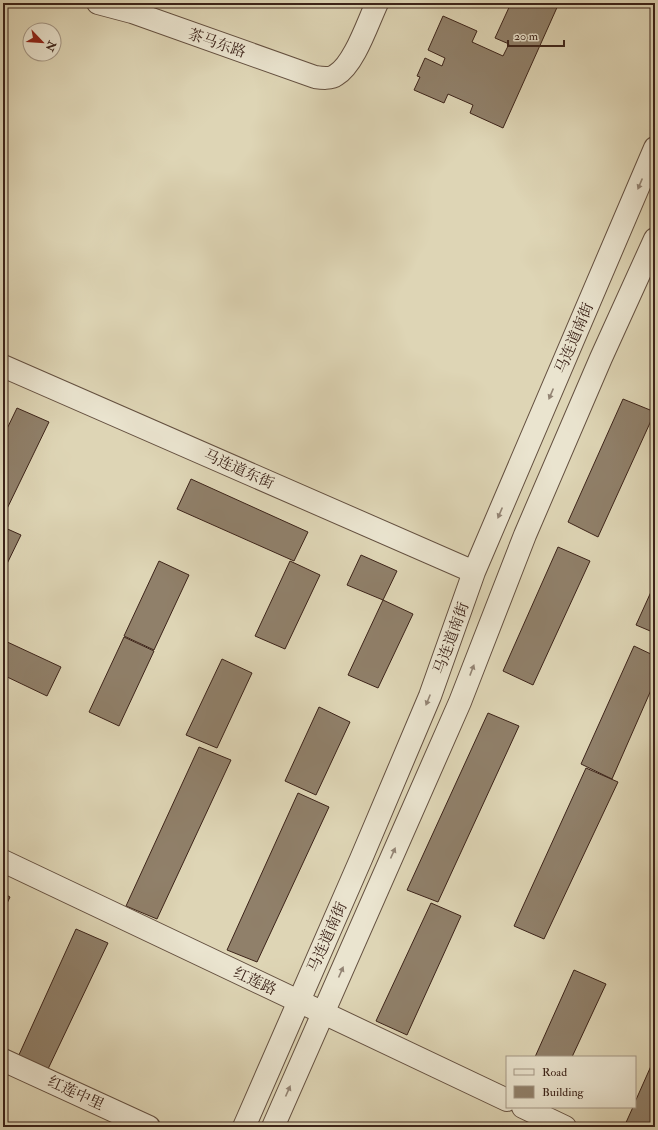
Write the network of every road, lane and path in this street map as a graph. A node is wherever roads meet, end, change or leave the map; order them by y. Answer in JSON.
{"nodes":[{"id":1,"x":98,"y":3,"type":"edge"},
{"id":2,"x":376,"y":3,"type":"edge"},
{"id":3,"x":655,"y":148,"type":"edge"},
{"id":4,"x":655,"y":239,"type":"edge"},
{"id":5,"x":3,"y":366,"type":"edge"},
{"id":6,"x":474,"y":572,"type":"junction"},
{"id":7,"x":3,"y":861,"type":"edge"},
{"id":8,"x":298,"y":1002,"type":"junction"},
{"id":9,"x":323,"y":1013,"type":"junction"},
{"id":10,"x":3,"y":1060,"type":"edge"},
{"id":11,"x":506,"y":1100,"type":"edge"},
{"id":12,"x":525,"y":1108,"type":"edge"},
{"id":13,"x":149,"y":1127,"type":"edge"},
{"id":14,"x":244,"y":1127,"type":"edge"},
{"id":15,"x":272,"y":1127,"type":"edge"},
{"id":16,"x":566,"y":1127,"type":"edge"}],
"edges":[{"from":1,"to":2,"type":"street","name":"茶马东路"},
{"from":3,"to":6,"type":"street","name":"马连道南街","one_way":true},
{"from":9,"to":4,"type":"street","name":"马连道南街","one_way":true},
{"from":5,"to":6,"type":"street","name":"马连道东街"},
{"from":6,"to":8,"type":"street","name":"马连道南街","one_way":true},
{"from":7,"to":8,"type":"street","name":"红莲路"},
{"from":8,"to":9,"type":"street","name":"红莲路"},
{"from":8,"to":14,"type":"street","name":"马连道南街"},
{"from":9,"to":11,"type":"street","name":"红莲路"},
{"from":15,"to":9,"type":"street","name":"马连道南街","one_way":true},
{"from":10,"to":13,"type":"street","name":"红莲中里"},
{"from":12,"to":16,"type":"street"}]}
